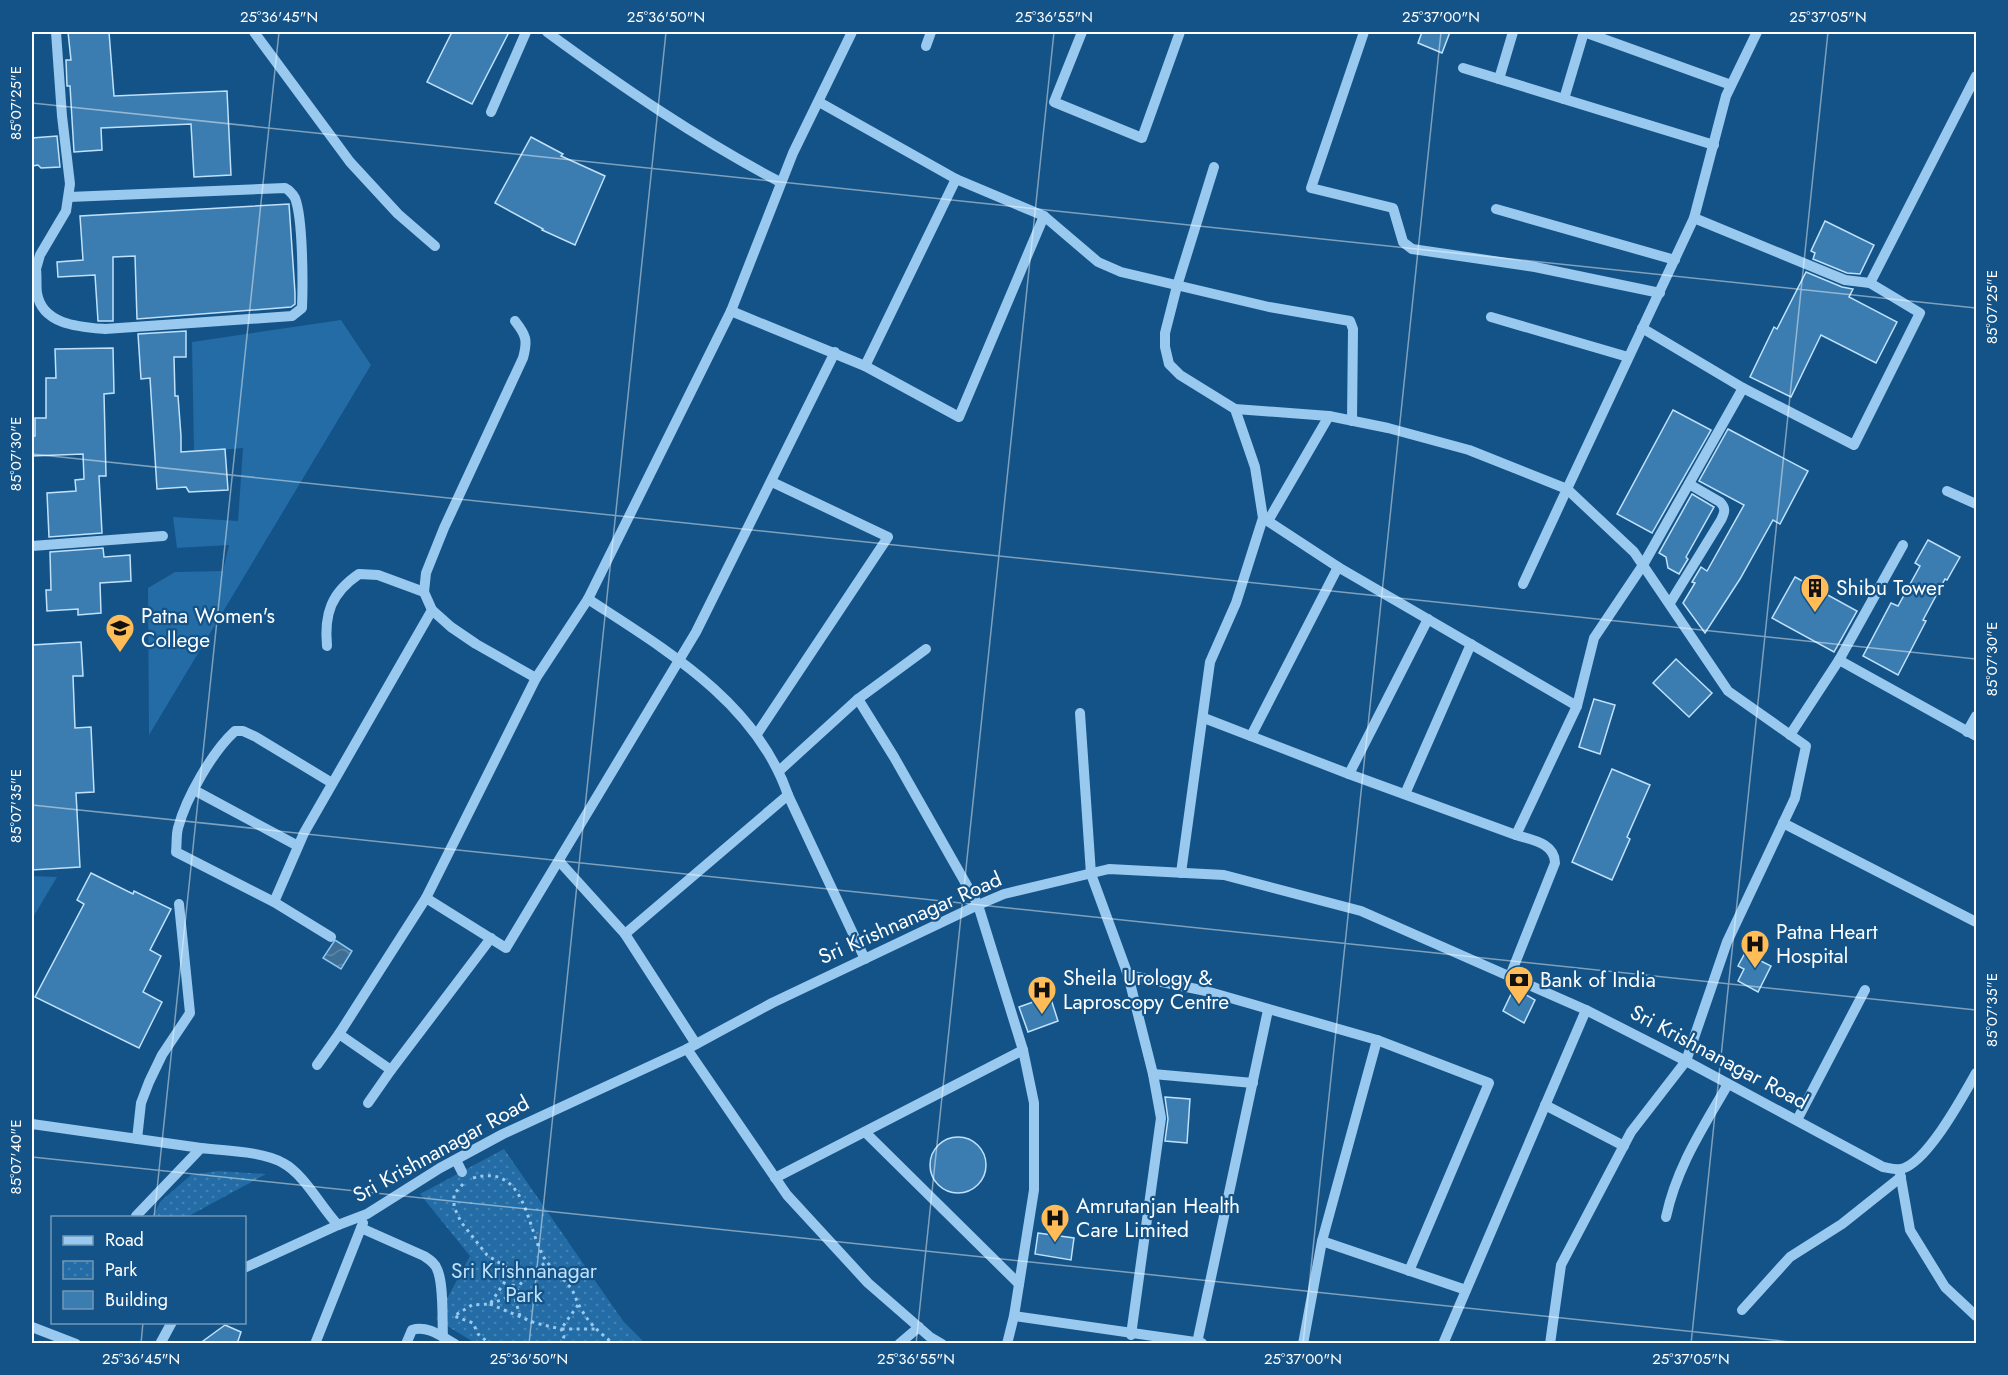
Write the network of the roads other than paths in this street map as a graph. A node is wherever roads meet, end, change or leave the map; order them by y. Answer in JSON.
{"nodes":[{"id":1,"x":56,"y":32,"type":"edge"},
{"id":2,"x":254,"y":32,"type":"edge"},
{"id":3,"x":526,"y":32,"type":"edge"},
{"id":4,"x":547,"y":32,"type":"edge"},
{"id":5,"x":852,"y":32,"type":"edge"},
{"id":6,"x":931,"y":32,"type":"edge"},
{"id":7,"x":1082,"y":32,"type":"edge"},
{"id":8,"x":1180,"y":32,"type":"edge"},
{"id":9,"x":1364,"y":32,"type":"edge"},
{"id":10,"x":1513,"y":32,"type":"edge"},
{"id":11,"x":1584,"y":32,"type":"edge"},
{"id":12,"x":1757,"y":32,"type":"edge"},
{"id":13,"x":926,"y":46,"type":"dead end"},
{"id":14,"x":1463,"y":68,"type":"dead end"},
{"id":15,"x":1977,"y":76,"type":"edge"},
{"id":16,"x":1499,"y":79,"type":"junction"},
{"id":17,"x":1731,"y":85,"type":"junction"},
{"id":18,"x":1564,"y":99,"type":"junction"},
{"id":19,"x":819,"y":102,"type":"junction"},
{"id":20,"x":491,"y":112,"type":"dead end"},
{"id":21,"x":1714,"y":145,"type":"junction"},
{"id":22,"x":1214,"y":167,"type":"dead end"},
{"id":23,"x":956,"y":180,"type":"junction"},
{"id":24,"x":780,"y":182,"type":"junction"},
{"id":25,"x":69,"y":197,"type":"junction"},
{"id":26,"x":1496,"y":209,"type":"dead end"},
{"id":27,"x":1044,"y":216,"type":"junction"},
{"id":28,"x":1694,"y":218,"type":"junction"},
{"id":29,"x":435,"y":246,"type":"dead end"},
{"id":30,"x":1675,"y":260,"type":"junction"},
{"id":31,"x":34,"y":269,"type":"edge"},
{"id":32,"x":1870,"y":283,"type":"junction"},
{"id":33,"x":1177,"y":286,"type":"junction"},
{"id":34,"x":1660,"y":293,"type":"junction"},
{"id":35,"x":731,"y":311,"type":"junction"},
{"id":36,"x":1491,"y":317,"type":"dead end"},
{"id":37,"x":515,"y":321,"type":"dead end"},
{"id":38,"x":1642,"y":328,"type":"junction"},
{"id":39,"x":835,"y":352,"type":"junction"},
{"id":40,"x":1628,"y":357,"type":"junction"},
{"id":41,"x":865,"y":366,"type":"junction"},
{"id":42,"x":1743,"y":388,"type":"junction"},
{"id":43,"x":1234,"y":409,"type":"junction"},
{"id":44,"x":1329,"y":416,"type":"junction"},
{"id":45,"x":1352,"y":421,"type":"junction"},
{"id":46,"x":772,"y":482,"type":"junction"},
{"id":47,"x":1689,"y":484,"type":"junction"},
{"id":48,"x":1567,"y":489,"type":"junction"},
{"id":49,"x":1947,"y":491,"type":"dead end"},
{"id":50,"x":1977,"y":504,"type":"edge"},
{"id":51,"x":1266,"y":519,"type":"junction"},
{"id":52,"x":163,"y":536,"type":"dead end"},
{"id":53,"x":1904,"y":545,"type":"dead end"},
{"id":54,"x":32,"y":546,"type":"edge"},
{"id":55,"x":1643,"y":565,"type":"junction"},
{"id":56,"x":1338,"y":567,"type":"junction"},
{"id":57,"x":1523,"y":584,"type":"dead end"},
{"id":58,"x":424,"y":592,"type":"junction"},
{"id":59,"x":588,"y":599,"type":"junction"},
{"id":60,"x":1670,"y":603,"type":"junction"},
{"id":61,"x":432,"y":610,"type":"junction"},
{"id":62,"x":1428,"y":619,"type":"junction"},
{"id":63,"x":1471,"y":645,"type":"junction"},
{"id":64,"x":327,"y":646,"type":"dead end"},
{"id":65,"x":926,"y":649,"type":"dead end"},
{"id":66,"x":678,"y":660,"type":"junction"},
{"id":67,"x":1839,"y":660,"type":"junction"},
{"id":68,"x":536,"y":678,"type":"junction"},
{"id":69,"x":858,"y":699,"type":"junction"},
{"id":70,"x":1577,"y":706,"type":"junction"},
{"id":71,"x":1080,"y":713,"type":"dead end"},
{"id":72,"x":1977,"y":716,"type":"edge"},
{"id":73,"x":1204,"y":718,"type":"junction"},
{"id":74,"x":758,"y":734,"type":"junction"},
{"id":75,"x":1972,"y":734,"type":"edge"},
{"id":76,"x":1790,"y":735,"type":"junction"},
{"id":77,"x":1251,"y":736,"type":"junction"},
{"id":78,"x":779,"y":771,"type":"junction"},
{"id":79,"x":1349,"y":774,"type":"junction"},
{"id":80,"x":332,"y":783,"type":"junction"},
{"id":81,"x":194,"y":790,"type":"junction"},
{"id":82,"x":1405,"y":794,"type":"junction"},
{"id":83,"x":788,"y":795,"type":"junction"},
{"id":84,"x":1783,"y":823,"type":"junction"},
{"id":85,"x":1516,"y":835,"type":"junction"},
{"id":86,"x":298,"y":846,"type":"junction"},
{"id":87,"x":559,"y":861,"type":"junction"},
{"id":88,"x":1181,"y":873,"type":"junction"},
{"id":89,"x":1091,"y":874,"type":"junction"},
{"id":90,"x":426,"y":898,"type":"junction"},
{"id":91,"x":274,"y":902,"type":"junction"},
{"id":92,"x":179,"y":904,"type":"dead end"},
{"id":93,"x":978,"y":905,"type":"junction"},
{"id":94,"x":1977,"y":922,"type":"edge"},
{"id":95,"x":625,"y":934,"type":"junction"},
{"id":96,"x":331,"y":937,"type":"dead end"},
{"id":97,"x":491,"y":938,"type":"junction"},
{"id":98,"x":866,"y":959,"type":"junction"},
{"id":99,"x":1128,"y":975,"type":"junction"},
{"id":100,"x":1510,"y":976,"type":"junction"},
{"id":101,"x":1865,"y":990,"type":"dead end"},
{"id":102,"x":1268,"y":1010,"type":"junction"},
{"id":103,"x":1586,"y":1010,"type":"junction"},
{"id":104,"x":339,"y":1034,"type":"junction"},
{"id":105,"x":1377,"y":1040,"type":"junction"},
{"id":106,"x":692,"y":1047,"type":"junction"},
{"id":107,"x":1023,"y":1050,"type":"junction"},
{"id":108,"x":1686,"y":1061,"type":"junction"},
{"id":109,"x":317,"y":1065,"type":"dead end"},
{"id":110,"x":391,"y":1070,"type":"junction"},
{"id":111,"x":1977,"y":1073,"type":"edge"},
{"id":112,"x":1153,"y":1074,"type":"junction"},
{"id":113,"x":1253,"y":1083,"type":"junction"},
{"id":114,"x":1728,"y":1084,"type":"junction"},
{"id":115,"x":368,"y":1103,"type":"dead end"},
{"id":116,"x":1545,"y":1105,"type":"junction"},
{"id":117,"x":1797,"y":1120,"type":"junction"},
{"id":118,"x":32,"y":1124,"type":"edge"},
{"id":119,"x":865,"y":1132,"type":"junction"},
{"id":120,"x":137,"y":1139,"type":"junction"},
{"id":121,"x":1624,"y":1146,"type":"junction"},
{"id":122,"x":201,"y":1148,"type":"junction"},
{"id":123,"x":456,"y":1160,"type":"junction"},
{"id":124,"x":462,"y":1172,"type":"dead end"},
{"id":125,"x":1900,"y":1174,"type":"junction"},
{"id":126,"x":776,"y":1178,"type":"junction"},
{"id":127,"x":366,"y":1214,"type":"junction"},
{"id":128,"x":136,"y":1216,"type":"dead end"},
{"id":129,"x":1666,"y":1217,"type":"dead end"},
{"id":130,"x":338,"y":1224,"type":"junction"},
{"id":131,"x":361,"y":1228,"type":"junction"},
{"id":132,"x":1322,"y":1241,"type":"junction"},
{"id":133,"x":246,"y":1267,"type":"edge"},
{"id":134,"x":1409,"y":1271,"type":"junction"},
{"id":135,"x":1019,"y":1284,"type":"junction"},
{"id":136,"x":1466,"y":1290,"type":"junction"},
{"id":137,"x":1742,"y":1310,"type":"dead end"},
{"id":138,"x":1014,"y":1316,"type":"junction"},
{"id":139,"x":1977,"y":1316,"type":"edge"},
{"id":140,"x":171,"y":1324,"type":"edge"},
{"id":141,"x":32,"y":1327,"type":"edge"},
{"id":142,"x":918,"y":1327,"type":"junction"},
{"id":143,"x":1131,"y":1335,"type":"junction"},
{"id":144,"x":443,"y":1337,"type":"junction"},
{"id":145,"x":1197,"y":1343,"type":"edge"},
{"id":146,"x":76,"y":1344,"type":"edge"},
{"id":147,"x":160,"y":1344,"type":"edge"},
{"id":148,"x":315,"y":1344,"type":"edge"},
{"id":149,"x":406,"y":1344,"type":"edge"},
{"id":150,"x":455,"y":1344,"type":"edge"},
{"id":151,"x":899,"y":1344,"type":"edge"},
{"id":152,"x":942,"y":1344,"type":"edge"},
{"id":153,"x":1007,"y":1344,"type":"edge"},
{"id":154,"x":1202,"y":1344,"type":"edge"},
{"id":155,"x":1303,"y":1344,"type":"edge"},
{"id":156,"x":1443,"y":1344,"type":"edge"},
{"id":157,"x":1550,"y":1344,"type":"edge"}],
"edges":[{"from":1,"to":25,"type":"street"},
{"from":2,"to":29,"type":"street"},
{"from":3,"to":20,"type":"street"},
{"from":4,"to":24,"type":"street"},
{"from":5,"to":19,"type":"street"},
{"from":6,"to":13,"type":"street"},
{"from":7,"to":8,"type":"street"},
{"from":9,"to":34,"type":"street"},
{"from":10,"to":16,"type":"street"},
{"from":11,"to":17,"type":"street"},
{"from":11,"to":18,"type":"street"},
{"from":12,"to":17,"type":"street"},
{"from":14,"to":16,"type":"street"},
{"from":15,"to":32,"type":"street"},
{"from":16,"to":18,"type":"street"},
{"from":17,"to":21,"type":"street"},
{"from":18,"to":21,"type":"street"},
{"from":19,"to":23,"type":"street"},
{"from":19,"to":24,"type":"street"},
{"from":21,"to":28,"type":"street"},
{"from":22,"to":33,"type":"street"},
{"from":23,"to":27,"type":"street"},
{"from":23,"to":41,"type":"street"},
{"from":24,"to":35,"type":"street"},
{"from":25,"to":31,"type":"street"},
{"from":25,"to":31,"type":"street"},
{"from":26,"to":30,"type":"street"},
{"from":27,"to":33,"type":"street"},
{"from":27,"to":41,"type":"street"},
{"from":28,"to":30,"type":"street"},
{"from":28,"to":32,"type":"street"},
{"from":30,"to":34,"type":"street"},
{"from":32,"to":42,"type":"street"},
{"from":33,"to":43,"type":"street"},
{"from":33,"to":45,"type":"street"},
{"from":34,"to":38,"type":"street"},
{"from":35,"to":39,"type":"street"},
{"from":35,"to":59,"type":"street"},
{"from":36,"to":40,"type":"street"},
{"from":37,"to":58,"type":"street"},
{"from":38,"to":40,"type":"street"},
{"from":38,"to":42,"type":"street"},
{"from":39,"to":41,"type":"street"},
{"from":39,"to":46,"type":"street"},
{"from":40,"to":48,"type":"street"},
{"from":42,"to":47,"type":"street"},
{"from":43,"to":44,"type":"street"},
{"from":43,"to":51,"type":"street"},
{"from":44,"to":45,"type":"street"},
{"from":44,"to":51,"type":"street"},
{"from":45,"to":48,"type":"street"},
{"from":46,"to":66,"type":"street"},
{"from":46,"to":74,"type":"street"},
{"from":47,"to":55,"type":"street"},
{"from":47,"to":60,"type":"street"},
{"from":48,"to":55,"type":"street"},
{"from":48,"to":57,"type":"street"},
{"from":49,"to":50,"type":"street"},
{"from":51,"to":56,"type":"street"},
{"from":51,"to":73,"type":"street"},
{"from":52,"to":54,"type":"street"},
{"from":53,"to":67,"type":"street"},
{"from":55,"to":60,"type":"street"},
{"from":55,"to":70,"type":"street"},
{"from":56,"to":62,"type":"street"},
{"from":56,"to":77,"type":"street"},
{"from":58,"to":61,"type":"street"},
{"from":58,"to":64,"type":"street"},
{"from":59,"to":66,"type":"street"},
{"from":59,"to":68,"type":"street"},
{"from":60,"to":76,"type":"street"},
{"from":61,"to":68,"type":"street"},
{"from":61,"to":80,"type":"street"},
{"from":62,"to":63,"type":"street"},
{"from":62,"to":79,"type":"street"},
{"from":63,"to":70,"type":"street"},
{"from":63,"to":82,"type":"street"},
{"from":65,"to":69,"type":"street"},
{"from":66,"to":74,"type":"street"},
{"from":66,"to":87,"type":"street"},
{"from":67,"to":75,"type":"street"},
{"from":67,"to":76,"type":"street"},
{"from":68,"to":90,"type":"street"},
{"from":69,"to":78,"type":"street"},
{"from":69,"to":93,"type":"street"},
{"from":70,"to":85,"type":"street"},
{"from":71,"to":89,"type":"street"},
{"from":72,"to":75,"type":"street"},
{"from":73,"to":77,"type":"street"},
{"from":73,"to":88,"type":"street"},
{"from":74,"to":78,"type":"street"},
{"from":76,"to":84,"type":"street"},
{"from":77,"to":79,"type":"street"},
{"from":78,"to":83,"type":"street"},
{"from":79,"to":82,"type":"street"},
{"from":80,"to":81,"type":"street"},
{"from":80,"to":86,"type":"street"},
{"from":81,"to":86,"type":"street"},
{"from":81,"to":91,"type":"street"},
{"from":82,"to":85,"type":"street"},
{"from":83,"to":95,"type":"street"},
{"from":83,"to":98,"type":"street"},
{"from":84,"to":94,"type":"street"},
{"from":84,"to":108,"type":"street"},
{"from":85,"to":100,"type":"street"},
{"from":86,"to":91,"type":"street"},
{"from":87,"to":95,"type":"street"},
{"from":87,"to":97,"type":"street"},
{"from":88,"to":89,"type":"street","name":"Sri Krishnanagar Road"},
{"from":88,"to":100,"type":"street","name":"Sri Krishnanagar Road"},
{"from":89,"to":93,"type":"street","name":"Sri Krishnanagar Road"},
{"from":89,"to":99,"type":"street"},
{"from":90,"to":97,"type":"street"},
{"from":90,"to":104,"type":"street"},
{"from":91,"to":96,"type":"street"},
{"from":92,"to":120,"type":"street"},
{"from":93,"to":98,"type":"street","name":"Sri Krishnanagar Road"},
{"from":93,"to":107,"type":"street"},
{"from":95,"to":106,"type":"street"},
{"from":97,"to":110,"type":"street"},
{"from":98,"to":106,"type":"street","name":"Sri Krishnanagar Road"},
{"from":99,"to":102,"type":"street"},
{"from":99,"to":112,"type":"street"},
{"from":100,"to":103,"type":"street","name":"Sri Krishnanagar Road"},
{"from":101,"to":117,"type":"street"},
{"from":102,"to":105,"type":"street"},
{"from":102,"to":113,"type":"street"},
{"from":103,"to":108,"type":"street","name":"Sri Krishnanagar Road"},
{"from":103,"to":116,"type":"street"},
{"from":104,"to":109,"type":"street"},
{"from":104,"to":110,"type":"street"},
{"from":105,"to":132,"type":"street"},
{"from":105,"to":134,"type":"street"},
{"from":106,"to":123,"type":"street","name":"Sri Krishnanagar Road"},
{"from":106,"to":126,"type":"street"},
{"from":107,"to":119,"type":"street"},
{"from":107,"to":135,"type":"street"},
{"from":108,"to":114,"type":"street","name":"Sri Krishnanagar Road"},
{"from":108,"to":121,"type":"street"},
{"from":110,"to":115,"type":"street"},
{"from":111,"to":125,"type":"street"},
{"from":112,"to":113,"type":"street"},
{"from":112,"to":143,"type":"street"},
{"from":113,"to":145,"type":"street"},
{"from":114,"to":117,"type":"street","name":"Sri Krishnanagar Road"},
{"from":114,"to":129,"type":"street"},
{"from":116,"to":121,"type":"street"},
{"from":116,"to":136,"type":"street"},
{"from":117,"to":125,"type":"street","name":"Sri Krishnanagar Road"},
{"from":118,"to":120,"type":"street"},
{"from":119,"to":126,"type":"street"},
{"from":119,"to":135,"type":"street"},
{"from":120,"to":122,"type":"street"},
{"from":121,"to":157,"type":"street"},
{"from":122,"to":128,"type":"street"},
{"from":122,"to":130,"type":"street"},
{"from":123,"to":124,"type":"street"},
{"from":123,"to":127,"type":"street","name":"Sri Krishnanagar Road"},
{"from":125,"to":137,"type":"street"},
{"from":125,"to":139,"type":"street"},
{"from":126,"to":142,"type":"street"},
{"from":127,"to":130,"type":"street","name":"Sri Krishnanagar Road"},
{"from":127,"to":131,"type":"street"},
{"from":130,"to":133,"type":"street","name":"Sri Krishnanagar Road"},
{"from":131,"to":144,"type":"street"},
{"from":131,"to":148,"type":"street"},
{"from":132,"to":134,"type":"street"},
{"from":132,"to":155,"type":"street"},
{"from":134,"to":136,"type":"street"},
{"from":135,"to":138,"type":"street"},
{"from":136,"to":156,"type":"street"},
{"from":138,"to":143,"type":"street"},
{"from":138,"to":153,"type":"street"},
{"from":140,"to":147,"type":"street"},
{"from":141,"to":146,"type":"street"},
{"from":142,"to":151,"type":"street"},
{"from":142,"to":152,"type":"street"},
{"from":143,"to":145,"type":"street"},
{"from":144,"to":149,"type":"street"},
{"from":144,"to":150,"type":"street"},
{"from":145,"to":154,"type":"street"}]}
